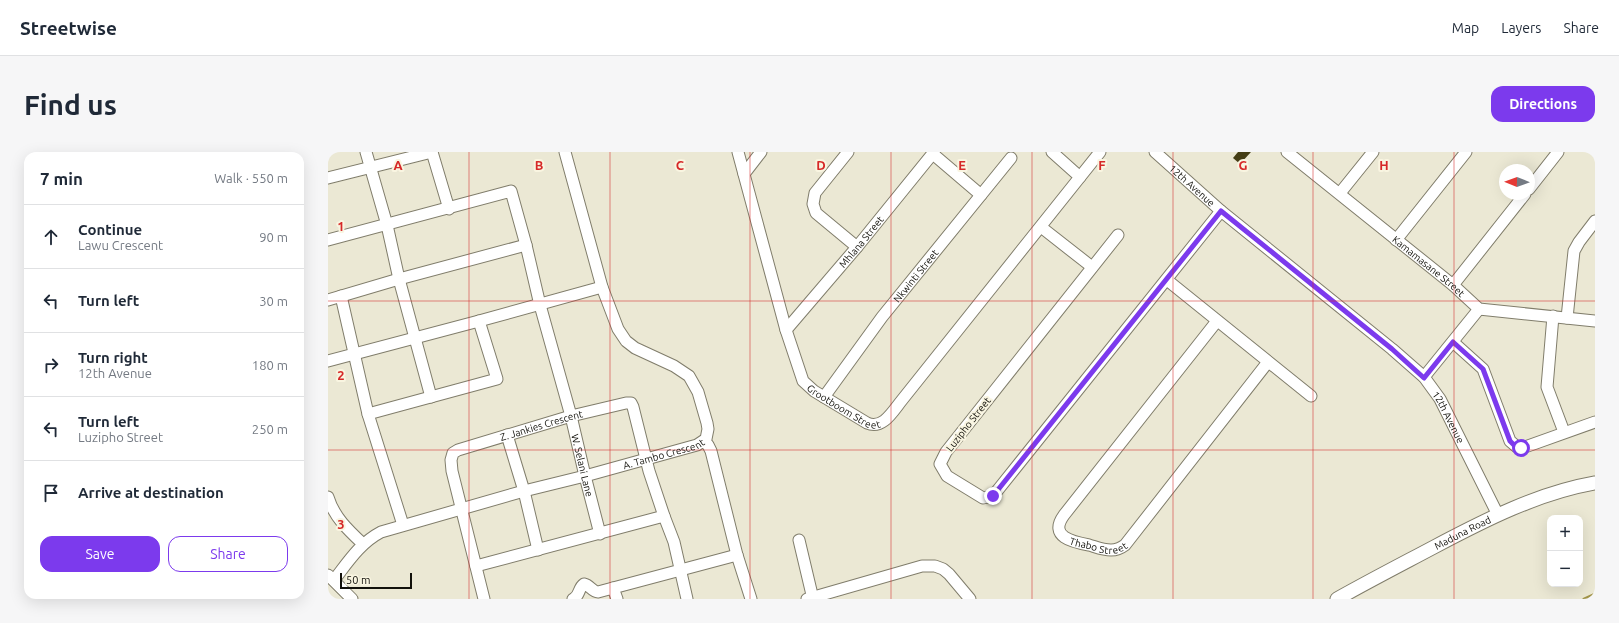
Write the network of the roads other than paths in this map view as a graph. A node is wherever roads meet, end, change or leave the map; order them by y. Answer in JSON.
{"nodes":[{"id":1,"x":366,"y":152,"type":"edge"},
{"id":2,"x":432,"y":152,"type":"edge"},
{"id":3,"x":565,"y":152,"type":"edge"},
{"id":4,"x":738,"y":152,"type":"edge"},
{"id":5,"x":761,"y":152,"type":"edge"},
{"id":6,"x":848,"y":152,"type":"edge"},
{"id":7,"x":1052,"y":152,"type":"edge"},
{"id":8,"x":1100,"y":152,"type":"edge"},
{"id":9,"x":1155,"y":152,"type":"edge"},
{"id":10,"x":1287,"y":152,"type":"edge"},
{"id":11,"x":1373,"y":152,"type":"edge"},
{"id":12,"x":1466,"y":152,"type":"edge"},
{"id":13,"x":1558,"y":152,"type":"edge"},
{"id":14,"x":934,"y":153,"type":"edge"},
{"id":15,"x":1011,"y":158,"type":"dead end"},
{"id":16,"x":370,"y":168,"type":"junction"},
{"id":17,"x":744,"y":174,"type":"junction"},
{"id":18,"x":1080,"y":177,"type":"junction"},
{"id":19,"x":328,"y":178,"type":"edge"},
{"id":20,"x":1535,"y":181,"type":"edge"},
{"id":21,"x":1340,"y":194,"type":"junction"},
{"id":22,"x":981,"y":195,"type":"junction"},
{"id":23,"x":1520,"y":200,"type":"edge"},
{"id":24,"x":449,"y":209,"type":"junction"},
{"id":25,"x":1221,"y":211,"type":"junction"},
{"id":26,"x":1595,"y":221,"type":"edge"},
{"id":27,"x":387,"y":225,"type":"junction"},
{"id":28,"x":1041,"y":227,"type":"junction"},
{"id":29,"x":1118,"y":235,"type":"dead end"},
{"id":30,"x":328,"y":240,"type":"edge"},
{"id":31,"x":1396,"y":240,"type":"junction"},
{"id":32,"x":526,"y":245,"type":"junction"},
{"id":33,"x":858,"y":247,"type":"junction"},
{"id":34,"x":1092,"y":267,"type":"junction"},
{"id":35,"x":399,"y":279,"type":"junction"},
{"id":36,"x":1167,"y":280,"type":"junction"},
{"id":37,"x":1452,"y":285,"type":"junction"},
{"id":38,"x":602,"y":287,"type":"junction"},
{"id":39,"x":341,"y":296,"type":"junction"},
{"id":40,"x":328,"y":300,"type":"edge"},
{"id":41,"x":540,"y":305,"type":"junction"},
{"id":42,"x":1479,"y":309,"type":"junction"},
{"id":43,"x":1553,"y":316,"type":"junction"},
{"id":44,"x":1567,"y":318,"type":"junction"},
{"id":45,"x":1595,"y":320,"type":"edge"},
{"id":46,"x":479,"y":321,"type":"junction"},
{"id":47,"x":1217,"y":321,"type":"junction"},
{"id":48,"x":786,"y":330,"type":"junction"},
{"id":49,"x":416,"y":338,"type":"junction"},
{"id":50,"x":1453,"y":342,"type":"junction"},
{"id":51,"x":354,"y":354,"type":"junction"},
{"id":52,"x":328,"y":361,"type":"edge"},
{"id":53,"x":1268,"y":362,"type":"junction"},
{"id":54,"x":1424,"y":378,"type":"junction"},
{"id":55,"x":1311,"y":396,"type":"dead end"},
{"id":56,"x":431,"y":397,"type":"junction"},
{"id":57,"x":824,"y":397,"type":"junction"},
{"id":58,"x":368,"y":414,"type":"junction"},
{"id":59,"x":571,"y":416,"type":"junction"},
{"id":60,"x":1595,"y":422,"type":"edge"},
{"id":61,"x":1564,"y":432,"type":"junction"},
{"id":62,"x":507,"y":435,"type":"junction"},
{"id":63,"x":704,"y":442,"type":"junction"},
{"id":64,"x":646,"y":459,"type":"junction"},
{"id":65,"x":585,"y":476,"type":"junction"},
{"id":66,"x":1595,"y":482,"type":"edge"},
{"id":67,"x":524,"y":491,"type":"junction"},
{"id":68,"x":328,"y":497,"type":"edge"},
{"id":69,"x":463,"y":509,"type":"junction"},
{"id":70,"x":1498,"y":515,"type":"junction"},
{"id":71,"x":664,"y":516,"type":"junction"},
{"id":72,"x":403,"y":525,"type":"junction"},
{"id":73,"x":600,"y":534,"type":"junction"},
{"id":74,"x":799,"y":540,"type":"dead end"},
{"id":75,"x":363,"y":544,"type":"junction"},
{"id":76,"x":538,"y":550,"type":"junction"},
{"id":77,"x":737,"y":555,"type":"junction"},
{"id":78,"x":476,"y":566,"type":"junction"},
{"id":79,"x":680,"y":571,"type":"junction"},
{"id":80,"x":331,"y":577,"type":"edge"},
{"id":81,"x":615,"y":594,"type":"edge"},
{"id":82,"x":811,"y":598,"type":"edge"},
{"id":83,"x":352,"y":599,"type":"edge"},
{"id":84,"x":484,"y":599,"type":"edge"},
{"id":85,"x":573,"y":599,"type":"edge"},
{"id":86,"x":687,"y":599,"type":"edge"},
{"id":87,"x":750,"y":599,"type":"edge"},
{"id":88,"x":970,"y":599,"type":"edge"},
{"id":89,"x":1337,"y":599,"type":"edge"}],
"edges":[{"from":1,"to":16,"type":"street"},
{"from":2,"to":16,"type":"street"},
{"from":2,"to":24,"type":"street"},
{"from":3,"to":38,"type":"street","name":"A. Tambo Crescent"},
{"from":4,"to":17,"type":"street","name":"Grootboom Street"},
{"from":5,"to":17,"type":"street"},
{"from":6,"to":33,"type":"street"},
{"from":7,"to":18,"type":"street"},
{"from":8,"to":18,"type":"street","name":"Grootboom Street"},
{"from":9,"to":25,"type":"street","name":"12th Avenue"},
{"from":10,"to":21,"type":"street","name":"Kamamasane Street"},
{"from":11,"to":21,"type":"street"},
{"from":12,"to":31,"type":"street"},
{"from":13,"to":20,"type":"street"},
{"from":14,"to":22,"type":"street"},
{"from":14,"to":33,"type":"street","name":"Mhlana Street"},
{"from":15,"to":22,"type":"street","name":"Nkwinti Street"},
{"from":16,"to":19,"type":"street"},
{"from":16,"to":27,"type":"street"},
{"from":17,"to":48,"type":"street","name":"Grootboom Street"},
{"from":18,"to":28,"type":"street","name":"Grootboom Street"},
{"from":21,"to":31,"type":"street","name":"Kamamasane Street"},
{"from":22,"to":57,"type":"street","name":"Nkwinti Street"},
{"from":23,"to":37,"type":"street"},
{"from":24,"to":27,"type":"street"},
{"from":24,"to":32,"type":"street","name":"W. Selani Lane"},
{"from":25,"to":36,"type":"street","name":"Luzipho Street"},
{"from":25,"to":54,"type":"street","name":"12th Avenue"},
{"from":26,"to":44,"type":"street"},
{"from":27,"to":30,"type":"street"},
{"from":27,"to":35,"type":"street"},
{"from":28,"to":34,"type":"street"},
{"from":28,"to":57,"type":"street","name":"Grootboom Street"},
{"from":29,"to":34,"type":"street","name":"Luzipho Street"},
{"from":31,"to":37,"type":"street","name":"Kamamasane Street"},
{"from":32,"to":35,"type":"street"},
{"from":32,"to":41,"type":"street","name":"W. Selani Lane"},
{"from":33,"to":48,"type":"street","name":"Mhlana Street"},
{"from":34,"to":36,"type":"street","name":"Luzipho Street"},
{"from":35,"to":39,"type":"street"},
{"from":35,"to":49,"type":"street"},
{"from":36,"to":47,"type":"street"},
{"from":37,"to":42,"type":"street","name":"Kamamasane Street"},
{"from":38,"to":41,"type":"street"},
{"from":38,"to":63,"type":"street","name":"A. Tambo Crescent"},
{"from":39,"to":40,"type":"street"},
{"from":39,"to":51,"type":"street"},
{"from":41,"to":46,"type":"street"},
{"from":41,"to":59,"type":"street","name":"W. Selani Lane"},
{"from":42,"to":43,"type":"street"},
{"from":42,"to":50,"type":"street"},
{"from":43,"to":44,"type":"street"},
{"from":43,"to":61,"type":"street"},
{"from":44,"to":45,"type":"street"},
{"from":46,"to":49,"type":"street"},
{"from":46,"to":56,"type":"street"},
{"from":47,"to":53,"type":"street"},
{"from":47,"to":53,"type":"street","name":"Thabo Street"},
{"from":48,"to":57,"type":"street","name":"Grootboom Street"},
{"from":49,"to":51,"type":"street"},
{"from":49,"to":56,"type":"street"},
{"from":50,"to":54,"type":"street"},
{"from":50,"to":61,"type":"street"},
{"from":51,"to":52,"type":"street"},
{"from":51,"to":58,"type":"street"},
{"from":53,"to":55,"type":"street"},
{"from":54,"to":70,"type":"street","name":"12th Avenue"},
{"from":56,"to":58,"type":"street"},
{"from":58,"to":72,"type":"street"},
{"from":59,"to":62,"type":"street","name":"Z. Jankies Crescent"},
{"from":59,"to":64,"type":"street","name":"Z. Jankies Crescent"},
{"from":59,"to":65,"type":"street","name":"W. Selani Lane"},
{"from":60,"to":61,"type":"street"},
{"from":62,"to":67,"type":"street"},
{"from":62,"to":69,"type":"street","name":"Z. Jankies Crescent"},
{"from":63,"to":64,"type":"street","name":"A. Tambo Crescent"},
{"from":63,"to":77,"type":"street"},
{"from":64,"to":65,"type":"street","name":"A. Tambo Crescent"},
{"from":64,"to":71,"type":"street"},
{"from":65,"to":67,"type":"street","name":"A. Tambo Crescent"},
{"from":65,"to":73,"type":"street","name":"W. Selani Lane"},
{"from":66,"to":70,"type":"street","name":"Maduna Road"},
{"from":67,"to":69,"type":"street","name":"A. Tambo Crescent"},
{"from":67,"to":76,"type":"street"},
{"from":68,"to":75,"type":"street"},
{"from":69,"to":72,"type":"street","name":"A. Tambo Crescent"},
{"from":69,"to":78,"type":"street"},
{"from":70,"to":89,"type":"street","name":"Maduna Road"},
{"from":71,"to":73,"type":"street"},
{"from":71,"to":79,"type":"street"},
{"from":72,"to":75,"type":"street","name":"A. Tambo Crescent"},
{"from":73,"to":76,"type":"street"},
{"from":74,"to":82,"type":"street"},
{"from":75,"to":80,"type":"street","name":"A. Tambo Crescent"},
{"from":76,"to":78,"type":"street"},
{"from":77,"to":79,"type":"street"},
{"from":77,"to":87,"type":"street"},
{"from":78,"to":84,"type":"street"},
{"from":79,"to":81,"type":"street"},
{"from":79,"to":86,"type":"street"},
{"from":80,"to":83,"type":"street"},
{"from":81,"to":85,"type":"street"},
{"from":82,"to":88,"type":"street"}]}
